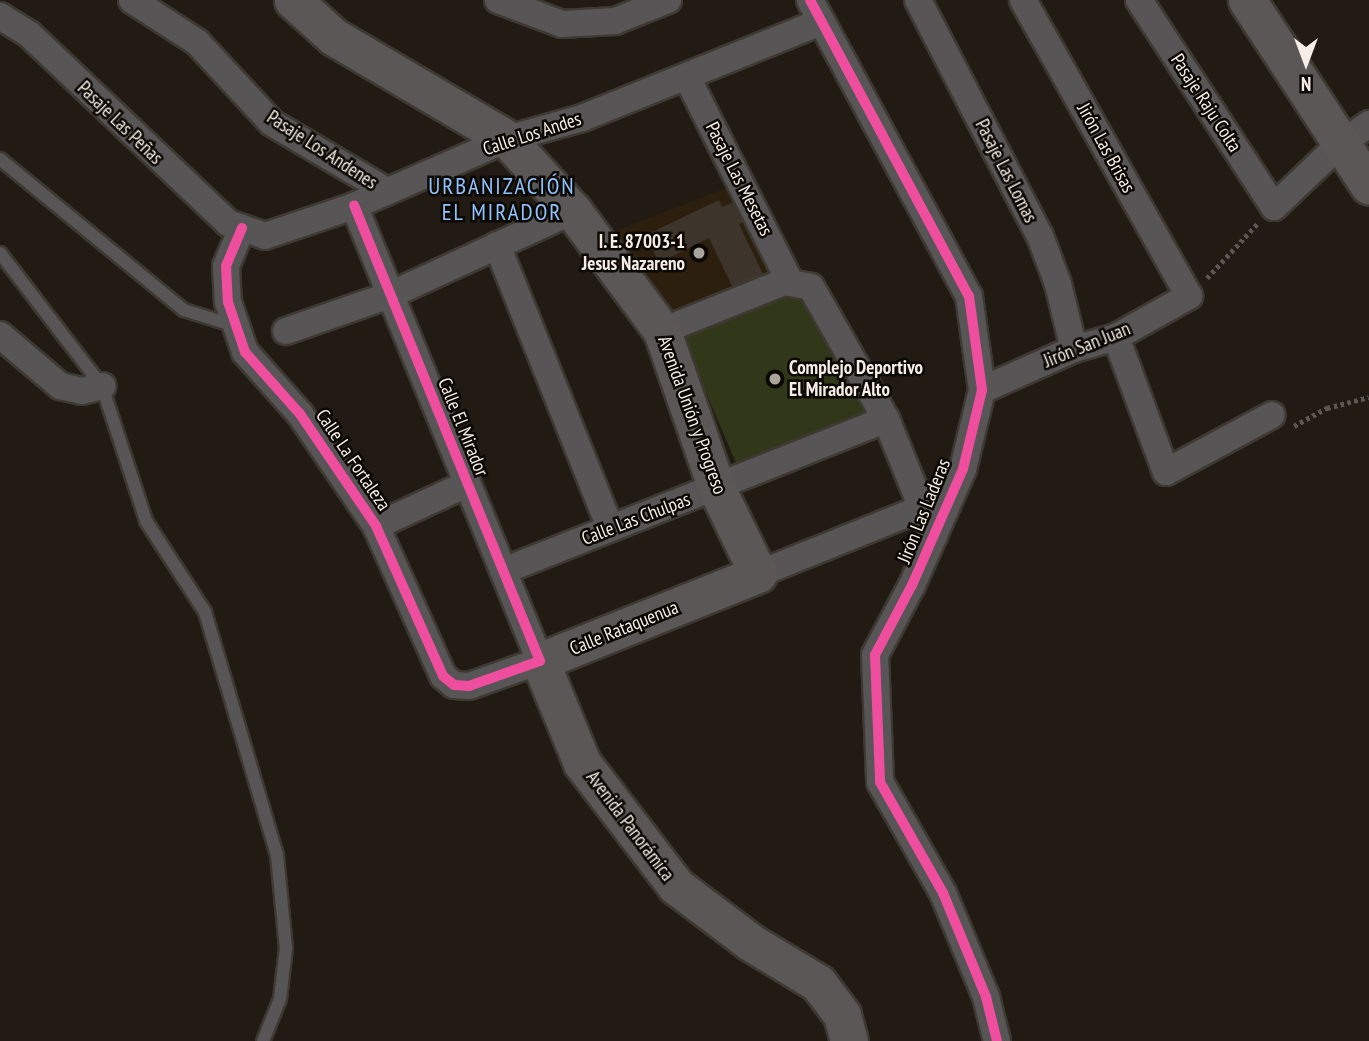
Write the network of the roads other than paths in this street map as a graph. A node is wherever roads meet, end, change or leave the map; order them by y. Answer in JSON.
{"nodes":[{"id":1,"x":132,"y":0,"type":"edge"},
{"id":2,"x":293,"y":0,"type":"edge"},
{"id":3,"x":498,"y":0,"type":"edge"},
{"id":4,"x":668,"y":0,"type":"edge"},
{"id":5,"x":918,"y":0,"type":"edge"},
{"id":6,"x":1023,"y":0,"type":"edge"},
{"id":7,"x":1139,"y":0,"type":"edge"},
{"id":8,"x":1247,"y":0,"type":"edge"},
{"id":9,"x":816,"y":11,"type":"edge"},
{"id":10,"x":0,"y":16,"type":"edge"},
{"id":11,"x":687,"y":77,"type":"junction"},
{"id":12,"x":1369,"y":124,"type":"edge"},
{"id":13,"x":507,"y":139,"type":"junction"},
{"id":14,"x":1339,"y":145,"type":"junction"},
{"id":15,"x":0,"y":159,"type":"edge"},
{"id":16,"x":1369,"y":186,"type":"edge"},
{"id":17,"x":387,"y":191,"type":"junction"},
{"id":18,"x":354,"y":206,"type":"junction"},
{"id":19,"x":573,"y":211,"type":"junction"},
{"id":20,"x":242,"y":228,"type":"junction"},
{"id":21,"x":497,"y":246,"type":"junction"},
{"id":22,"x":0,"y":253,"type":"edge"},
{"id":23,"x":790,"y":282,"type":"junction"},
{"id":24,"x":390,"y":295,"type":"junction"},
{"id":25,"x":1189,"y":296,"type":"joint"},
{"id":26,"x":236,"y":326,"type":"junction"},
{"id":27,"x":286,"y":331,"type":"dead end"},
{"id":28,"x":662,"y":331,"type":"junction"},
{"id":29,"x":0,"y":335,"type":"edge"},
{"id":30,"x":1116,"y":337,"type":"junction"},
{"id":31,"x":1073,"y":349,"type":"junction"},
{"id":32,"x":102,"y":386,"type":"junction"},
{"id":33,"x":982,"y":390,"type":"junction"},
{"id":34,"x":1272,"y":415,"type":"road end"},
{"id":35,"x":886,"y":419,"type":"junction"},
{"id":36,"x":467,"y":484,"type":"junction"},
{"id":37,"x":718,"y":489,"type":"junction"},
{"id":38,"x":922,"y":508,"type":"junction"},
{"id":39,"x":376,"y":526,"type":"junction"},
{"id":40,"x":610,"y":528,"type":"junction"},
{"id":41,"x":934,"y":537,"type":"junction"},
{"id":42,"x":503,"y":571,"type":"junction"},
{"id":43,"x":758,"y":574,"type":"junction"},
{"id":44,"x":540,"y":661,"type":"junction"},
{"id":45,"x":489,"y":681,"type":"joint"},
{"id":46,"x":264,"y":1041,"type":"edge"},
{"id":47,"x":849,"y":1041,"type":"edge"},
{"id":48,"x":997,"y":1041,"type":"edge"}],
"edges":[{"from":1,"to":17,"type":"street","name":"Pasaje Los Andenes"},
{"from":2,"to":13,"type":"main road","name":"Avenida Unión y Progreso"},
{"from":3,"to":4,"type":"street"},
{"from":5,"to":31,"type":"street","name":"Pasaje Las Lomas"},
{"from":6,"to":25,"type":"street","name":"Jirón Las Brisas"},
{"from":7,"to":14,"type":"street","name":"Pasaje Raju Colta"},
{"from":8,"to":14,"type":"main road"},
{"from":9,"to":11,"type":"street","name":"Calle Los Andes"},
{"from":9,"to":33,"type":"street","name":"Jirón Las Laderas"},
{"from":10,"to":20,"type":"street","name":"Pasaje Las Peñas"},
{"from":11,"to":13,"type":"street","name":"Calle Los Andes"},
{"from":11,"to":23,"type":"street","name":"Pasaje Las Mesetas"},
{"from":12,"to":14,"type":"street"},
{"from":13,"to":17,"type":"street","name":"Calle Los Andes"},
{"from":13,"to":19,"type":"main road","name":"Avenida Unión y Progreso"},
{"from":14,"to":16,"type":"main road"},
{"from":15,"to":26,"type":"lane"},
{"from":17,"to":18,"type":"street","name":"Calle Los Andes"},
{"from":18,"to":20,"type":"street","name":"Calle Los Andes"},
{"from":18,"to":24,"type":"street","name":"Calle El Mirador"},
{"from":19,"to":21,"type":"street"},
{"from":19,"to":28,"type":"main road","name":"Avenida Unión y Progreso"},
{"from":20,"to":26,"type":"street","name":"Calle La Fortaleza"},
{"from":21,"to":24,"type":"street"},
{"from":21,"to":40,"type":"street"},
{"from":22,"to":32,"type":"lane"},
{"from":23,"to":28,"type":"street"},
{"from":23,"to":35,"type":"street"},
{"from":24,"to":27,"type":"street"},
{"from":24,"to":36,"type":"street","name":"Calle El Mirador"},
{"from":25,"to":30,"type":"street","name":"Jirón San Juan"},
{"from":26,"to":39,"type":"street","name":"Calle La Fortaleza"},
{"from":28,"to":37,"type":"main road","name":"Avenida Unión y Progreso"},
{"from":29,"to":32,"type":"street"},
{"from":30,"to":31,"type":"street","name":"Jirón San Juan"},
{"from":30,"to":34,"type":"street"},
{"from":31,"to":33,"type":"street","name":"Jirón San Juan"},
{"from":32,"to":46,"type":"lane"},
{"from":33,"to":41,"type":"street","name":"Jirón Las Laderas"},
{"from":35,"to":37,"type":"street","name":"Calle Las Chulpas"},
{"from":35,"to":38,"type":"street"},
{"from":36,"to":39,"type":"street"},
{"from":36,"to":42,"type":"street","name":"Calle El Mirador"},
{"from":37,"to":40,"type":"street","name":"Calle Las Chulpas"},
{"from":37,"to":43,"type":"main road","name":"Avenida Unión y Progreso"},
{"from":38,"to":41,"type":"street"},
{"from":38,"to":43,"type":"street"},
{"from":39,"to":45,"type":"street","name":"Calle La Fortaleza"},
{"from":40,"to":42,"type":"street","name":"Calle Las Chulpas"},
{"from":41,"to":48,"type":"street","name":"Jirón Las Laderas"},
{"from":42,"to":44,"type":"street","name":"Calle El Mirador"},
{"from":43,"to":44,"type":"main road","name":"Calle Rataquenua"},
{"from":44,"to":45,"type":"street","name":"Calle Rataquenua"},
{"from":44,"to":47,"type":"main road","name":"Avenida Panorámica"}]}
